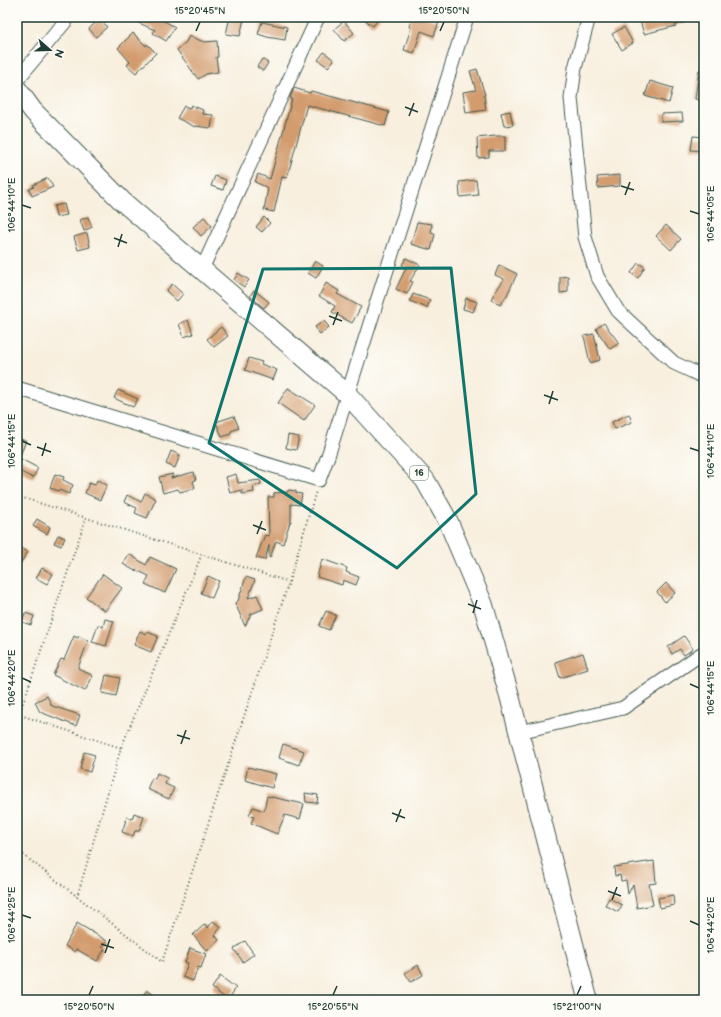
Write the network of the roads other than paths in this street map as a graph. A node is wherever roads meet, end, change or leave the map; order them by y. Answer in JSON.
{"nodes":[{"id":1,"x":70,"y":17,"type":"edge"},
{"id":2,"x":318,"y":17,"type":"edge"},
{"id":3,"x":467,"y":17,"type":"edge"},
{"id":4,"x":589,"y":17,"type":"edge"},
{"id":5,"x":17,"y":80,"type":"edge"},
{"id":6,"x":17,"y":90,"type":"edge"},
{"id":7,"x":202,"y":269,"type":"junction"},
{"id":8,"x":704,"y":377,"type":"edge"},
{"id":9,"x":17,"y":388,"type":"edge"},
{"id":10,"x":347,"y":394,"type":"junction"},
{"id":11,"x":704,"y":652,"type":"edge"},
{"id":12,"x":519,"y":732,"type":"junction"},
{"id":13,"x":588,"y":1000,"type":"edge"}],
"edges":[{"from":1,"to":5,"type":"street"},
{"from":2,"to":7,"type":"street"},
{"from":3,"to":10,"type":"street"},
{"from":4,"to":8,"type":"street"},
{"from":6,"to":7,"type":"highway","number":"16"},
{"from":7,"to":10,"type":"highway","number":"16"},
{"from":9,"to":10,"type":"street"},
{"from":10,"to":12,"type":"highway","number":"16"},
{"from":11,"to":12,"type":"street"},
{"from":12,"to":13,"type":"highway","number":"16"}]}
